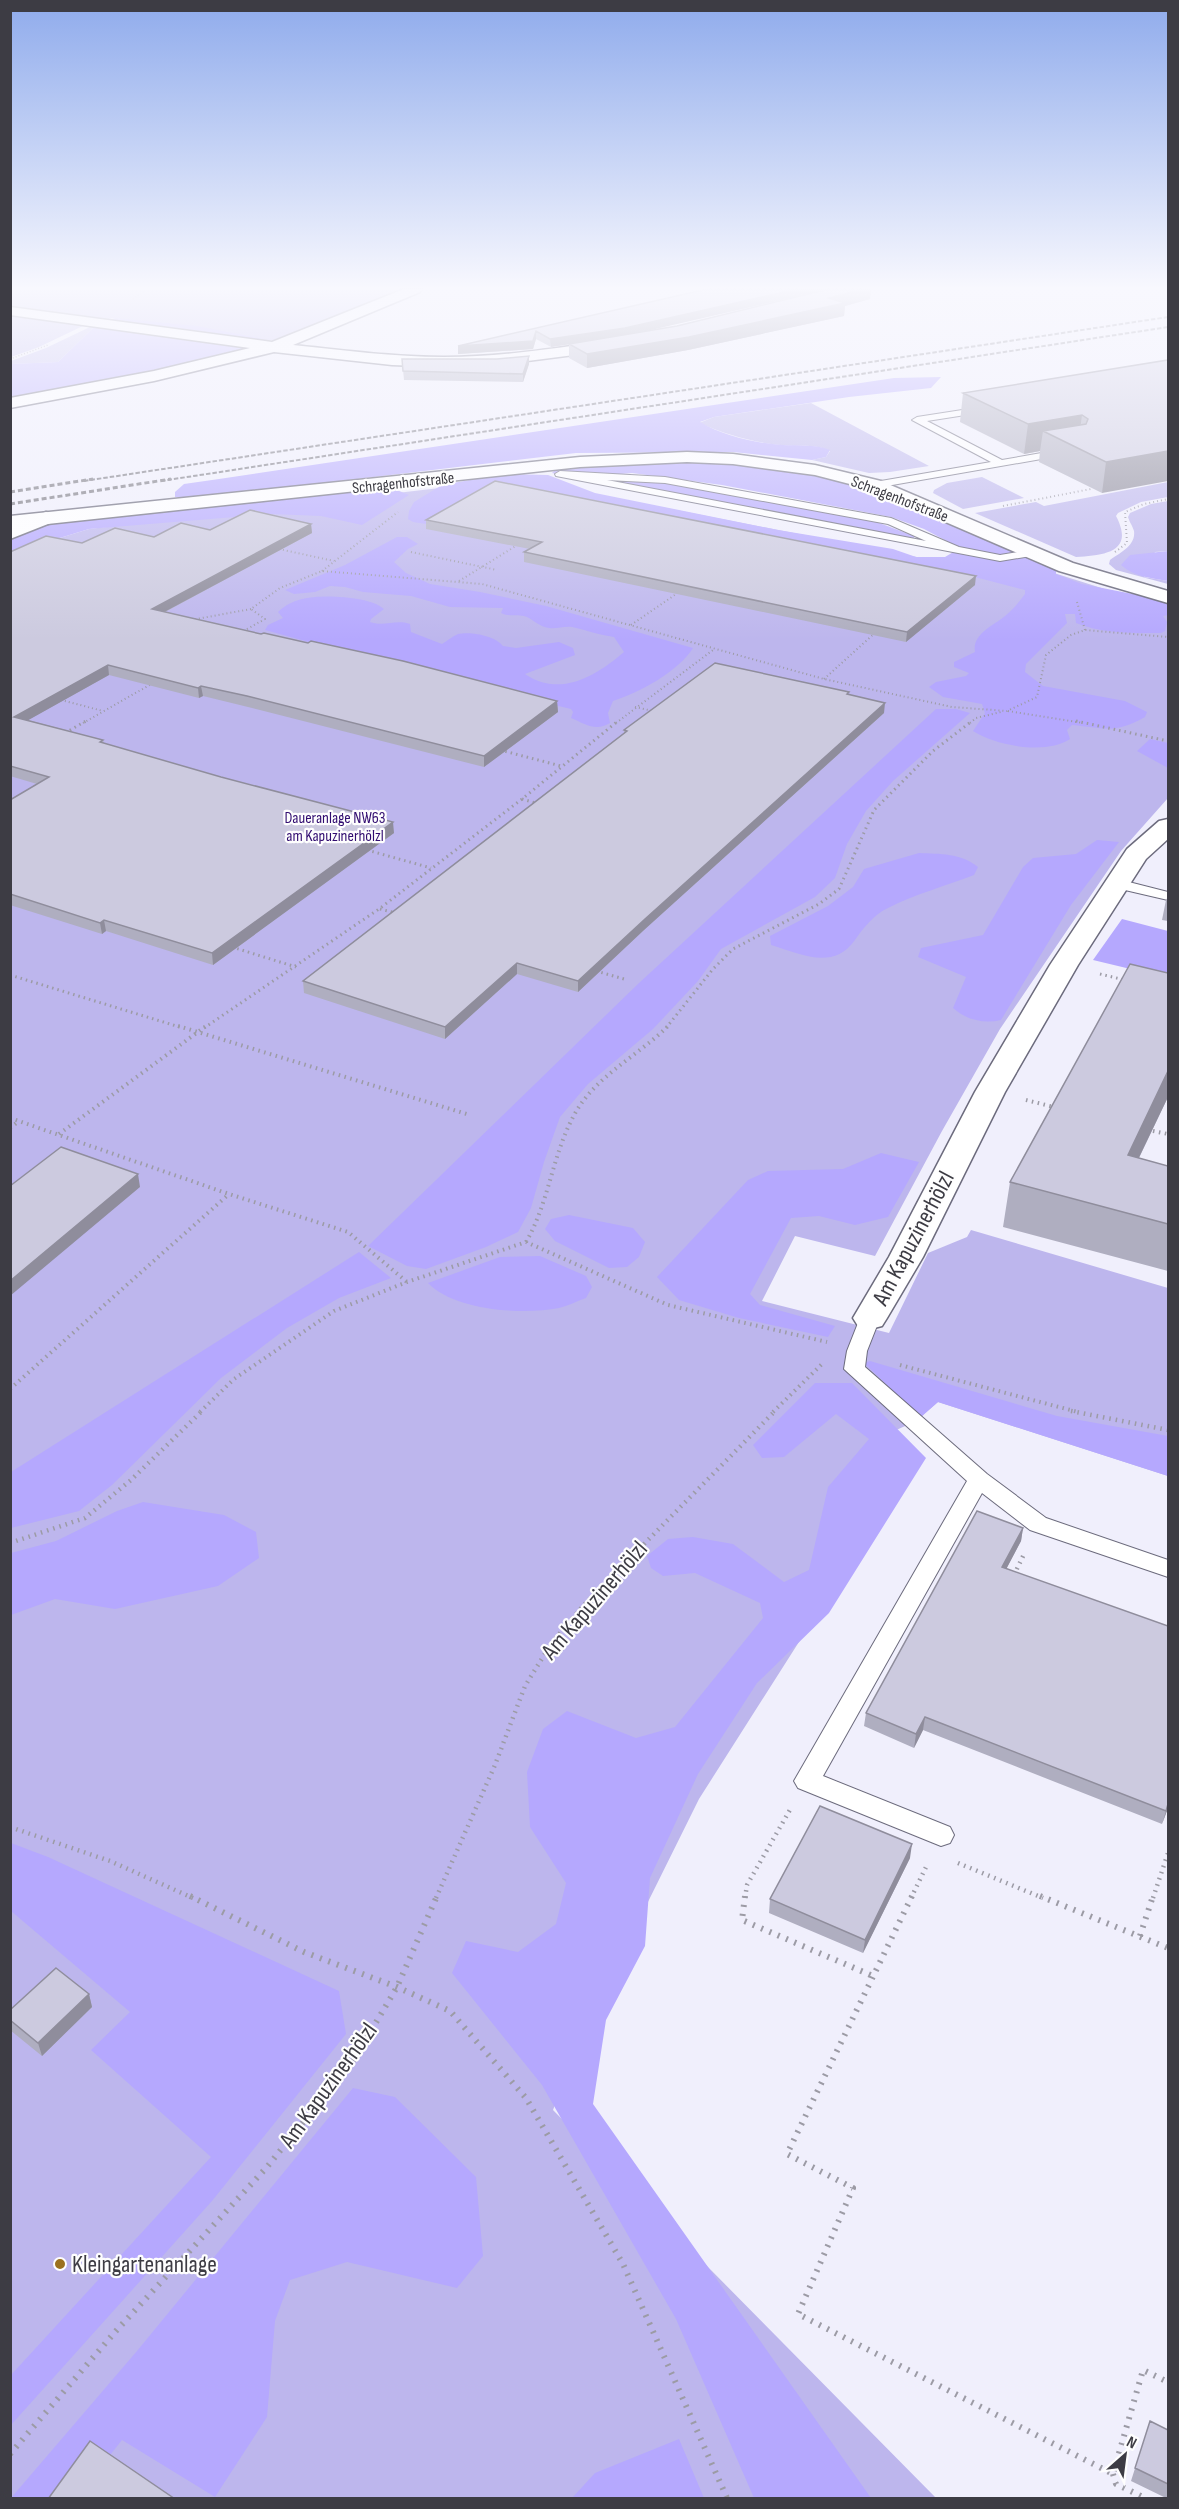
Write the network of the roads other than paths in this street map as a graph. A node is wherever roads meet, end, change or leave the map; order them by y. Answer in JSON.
{"nodes":[{"id":1,"x":997,"y":408,"type":"edge"},
{"id":2,"x":1077,"y":450,"type":"edge"},
{"id":3,"x":1001,"y":463,"type":"junction"},
{"id":4,"x":528,"y":468,"type":"junction"},
{"id":5,"x":875,"y":485,"type":"junction"},
{"id":6,"x":46,"y":518,"type":"junction"},
{"id":7,"x":10,"y":522,"type":"edge"},
{"id":8,"x":10,"y":533,"type":"edge"},
{"id":9,"x":1031,"y":554,"type":"junction"},
{"id":10,"x":1168,"y":597,"type":"edge"},
{"id":11,"x":1168,"y":826,"type":"edge"},
{"id":12,"x":1117,"y":884,"type":"junction"},
{"id":13,"x":1168,"y":896,"type":"edge"},
{"id":14,"x":870,"y":1318,"type":"joint"},
{"id":15,"x":979,"y":1479,"type":"junction"},
{"id":16,"x":1168,"y":1569,"type":"edge"},
{"id":17,"x":937,"y":1844,"type":"road end"}],
"edges":[{"from":1,"to":3,"type":"lane"},
{"from":2,"to":3,"type":"lane"},
{"from":3,"to":5,"type":"lane"},
{"from":4,"to":5,"type":"street","name":"Schragenhofstraße"},
{"from":4,"to":6,"type":"street","name":"Schragenhofstraße"},
{"from":4,"to":9,"type":"lane"},
{"from":5,"to":9,"type":"street","name":"Schragenhofstraße"},
{"from":6,"to":7,"type":"street","name":"Schragenhofstraße"},
{"from":6,"to":8,"type":"street"},
{"from":9,"to":10,"type":"street","name":"Schragenhofstraße"},
{"from":11,"to":12,"type":"street","name":"Am Kapuzinerhölzl"},
{"from":12,"to":13,"type":"lane"},
{"from":12,"to":14,"type":"street","name":"Am Kapuzinerhölzl"},
{"from":14,"to":15,"type":"lane"},
{"from":15,"to":16,"type":"lane"},
{"from":15,"to":17,"type":"lane"}]}
